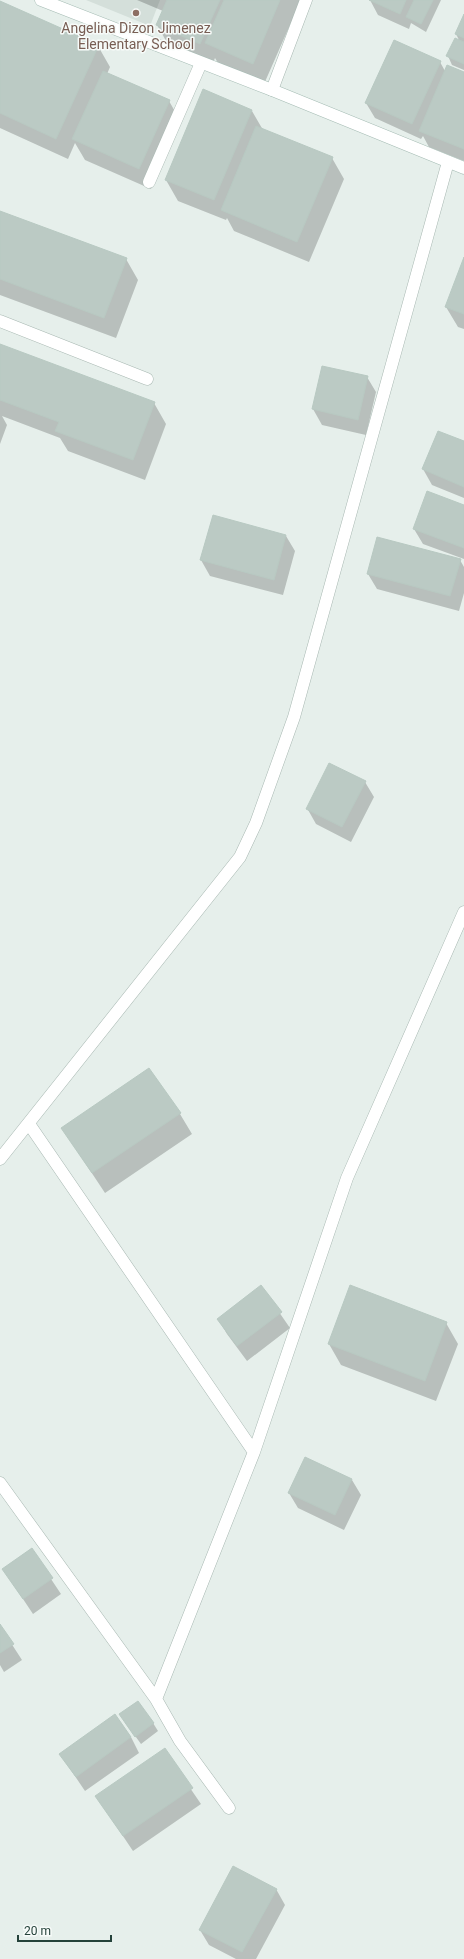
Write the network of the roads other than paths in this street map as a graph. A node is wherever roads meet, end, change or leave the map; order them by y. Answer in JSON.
{"nodes":[{"id":1,"x":41,"y":0,"type":"edge"},
{"id":2,"x":306,"y":0,"type":"edge"},
{"id":3,"x":201,"y":63,"type":"junction"},
{"id":4,"x":272,"y":90,"type":"junction"},
{"id":5,"x":448,"y":162,"type":"junction"},
{"id":6,"x":464,"y":168,"type":"edge"},
{"id":7,"x":149,"y":182,"type":"dead end"},
{"id":8,"x":0,"y":321,"type":"edge"},
{"id":9,"x":147,"y":379,"type":"dead end"},
{"id":10,"x":464,"y":912,"type":"edge"},
{"id":11,"x":29,"y":1124,"type":"junction"},
{"id":12,"x":0,"y":1160,"type":"edge"},
{"id":13,"x":254,"y":1452,"type":"junction"},
{"id":14,"x":0,"y":1483,"type":"edge"},
{"id":15,"x":156,"y":1699,"type":"junction"},
{"id":16,"x":229,"y":1808,"type":"dead end"}],
"edges":[{"from":1,"to":3,"type":"street"},
{"from":2,"to":4,"type":"street"},
{"from":3,"to":4,"type":"street"},
{"from":3,"to":7,"type":"street"},
{"from":4,"to":5,"type":"street"},
{"from":5,"to":6,"type":"street"},
{"from":5,"to":11,"type":"street"},
{"from":8,"to":9,"type":"street"},
{"from":10,"to":13,"type":"street"},
{"from":11,"to":12,"type":"street"},
{"from":11,"to":13,"type":"street"},
{"from":13,"to":15,"type":"street"},
{"from":14,"to":15,"type":"street"},
{"from":15,"to":16,"type":"street"}]}
